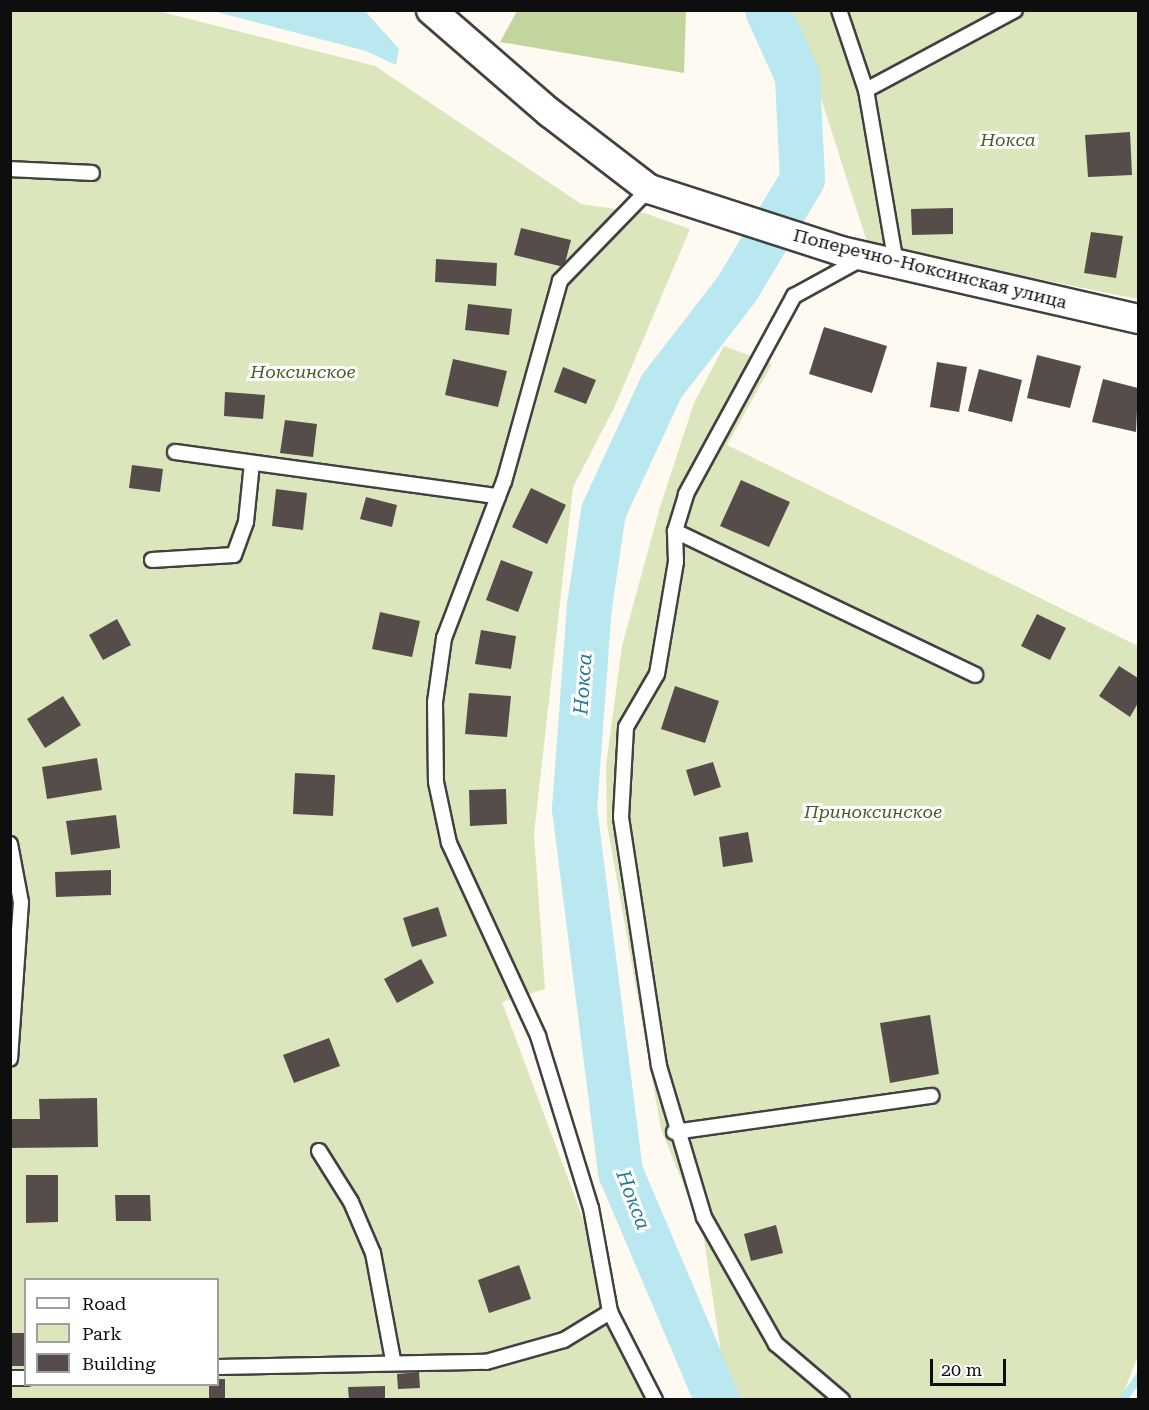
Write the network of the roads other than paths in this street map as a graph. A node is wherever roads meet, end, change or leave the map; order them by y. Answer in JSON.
{"nodes":[{"id":1,"x":431,"y":10,"type":"edge"},
{"id":2,"x":838,"y":10,"type":"edge"},
{"id":3,"x":1015,"y":10,"type":"edge"},
{"id":4,"x":866,"y":90,"type":"junction"},
{"id":5,"x":10,"y":169,"type":"edge"},
{"id":6,"x":92,"y":173,"type":"dead end"},
{"id":7,"x":649,"y":189,"type":"junction"},
{"id":8,"x":853,"y":254,"type":"junction"},
{"id":9,"x":896,"y":264,"type":"junction"},
{"id":10,"x":1138,"y":319,"type":"edge"},
{"id":11,"x":175,"y":452,"type":"dead end"},
{"id":12,"x":252,"y":463,"type":"junction"},
{"id":13,"x":498,"y":496,"type":"junction"},
{"id":14,"x":675,"y":531,"type":"junction"},
{"id":15,"x":152,"y":560,"type":"dead end"},
{"id":16,"x":975,"y":675,"type":"dead end"},
{"id":17,"x":10,"y":844,"type":"edge"},
{"id":18,"x":10,"y":1059,"type":"edge"},
{"id":19,"x":931,"y":1096,"type":"dead end"},
{"id":20,"x":674,"y":1132,"type":"junction"},
{"id":21,"x":319,"y":1151,"type":"dead end"},
{"id":22,"x":610,"y":1312,"type":"junction"},
{"id":23,"x":393,"y":1360,"type":"junction"},
{"id":24,"x":219,"y":1367,"type":"edge"},
{"id":25,"x":655,"y":1400,"type":"edge"},
{"id":26,"x":842,"y":1400,"type":"edge"}],
"edges":[{"from":1,"to":7,"type":"street","name":"Поперечно-Ноксинская улица"},
{"from":2,"to":4,"type":"lane"},
{"from":3,"to":4,"type":"lane"},
{"from":4,"to":9,"type":"lane"},
{"from":5,"to":6,"type":"lane"},
{"from":7,"to":8,"type":"street","name":"Поперечно-Ноксинская улица"},
{"from":7,"to":13,"type":"lane"},
{"from":8,"to":9,"type":"street","name":"Поперечно-Ноксинская улица"},
{"from":8,"to":14,"type":"lane"},
{"from":9,"to":10,"type":"street","name":"Поперечно-Ноксинская улица"},
{"from":11,"to":12,"type":"lane"},
{"from":12,"to":13,"type":"lane"},
{"from":12,"to":15,"type":"lane"},
{"from":13,"to":22,"type":"lane"},
{"from":14,"to":16,"type":"lane"},
{"from":14,"to":20,"type":"lane"},
{"from":17,"to":18,"type":"lane"},
{"from":19,"to":20,"type":"lane"},
{"from":20,"to":26,"type":"lane"},
{"from":21,"to":23,"type":"lane"},
{"from":22,"to":23,"type":"lane"},
{"from":22,"to":25,"type":"lane"},
{"from":23,"to":24,"type":"lane"}]}
